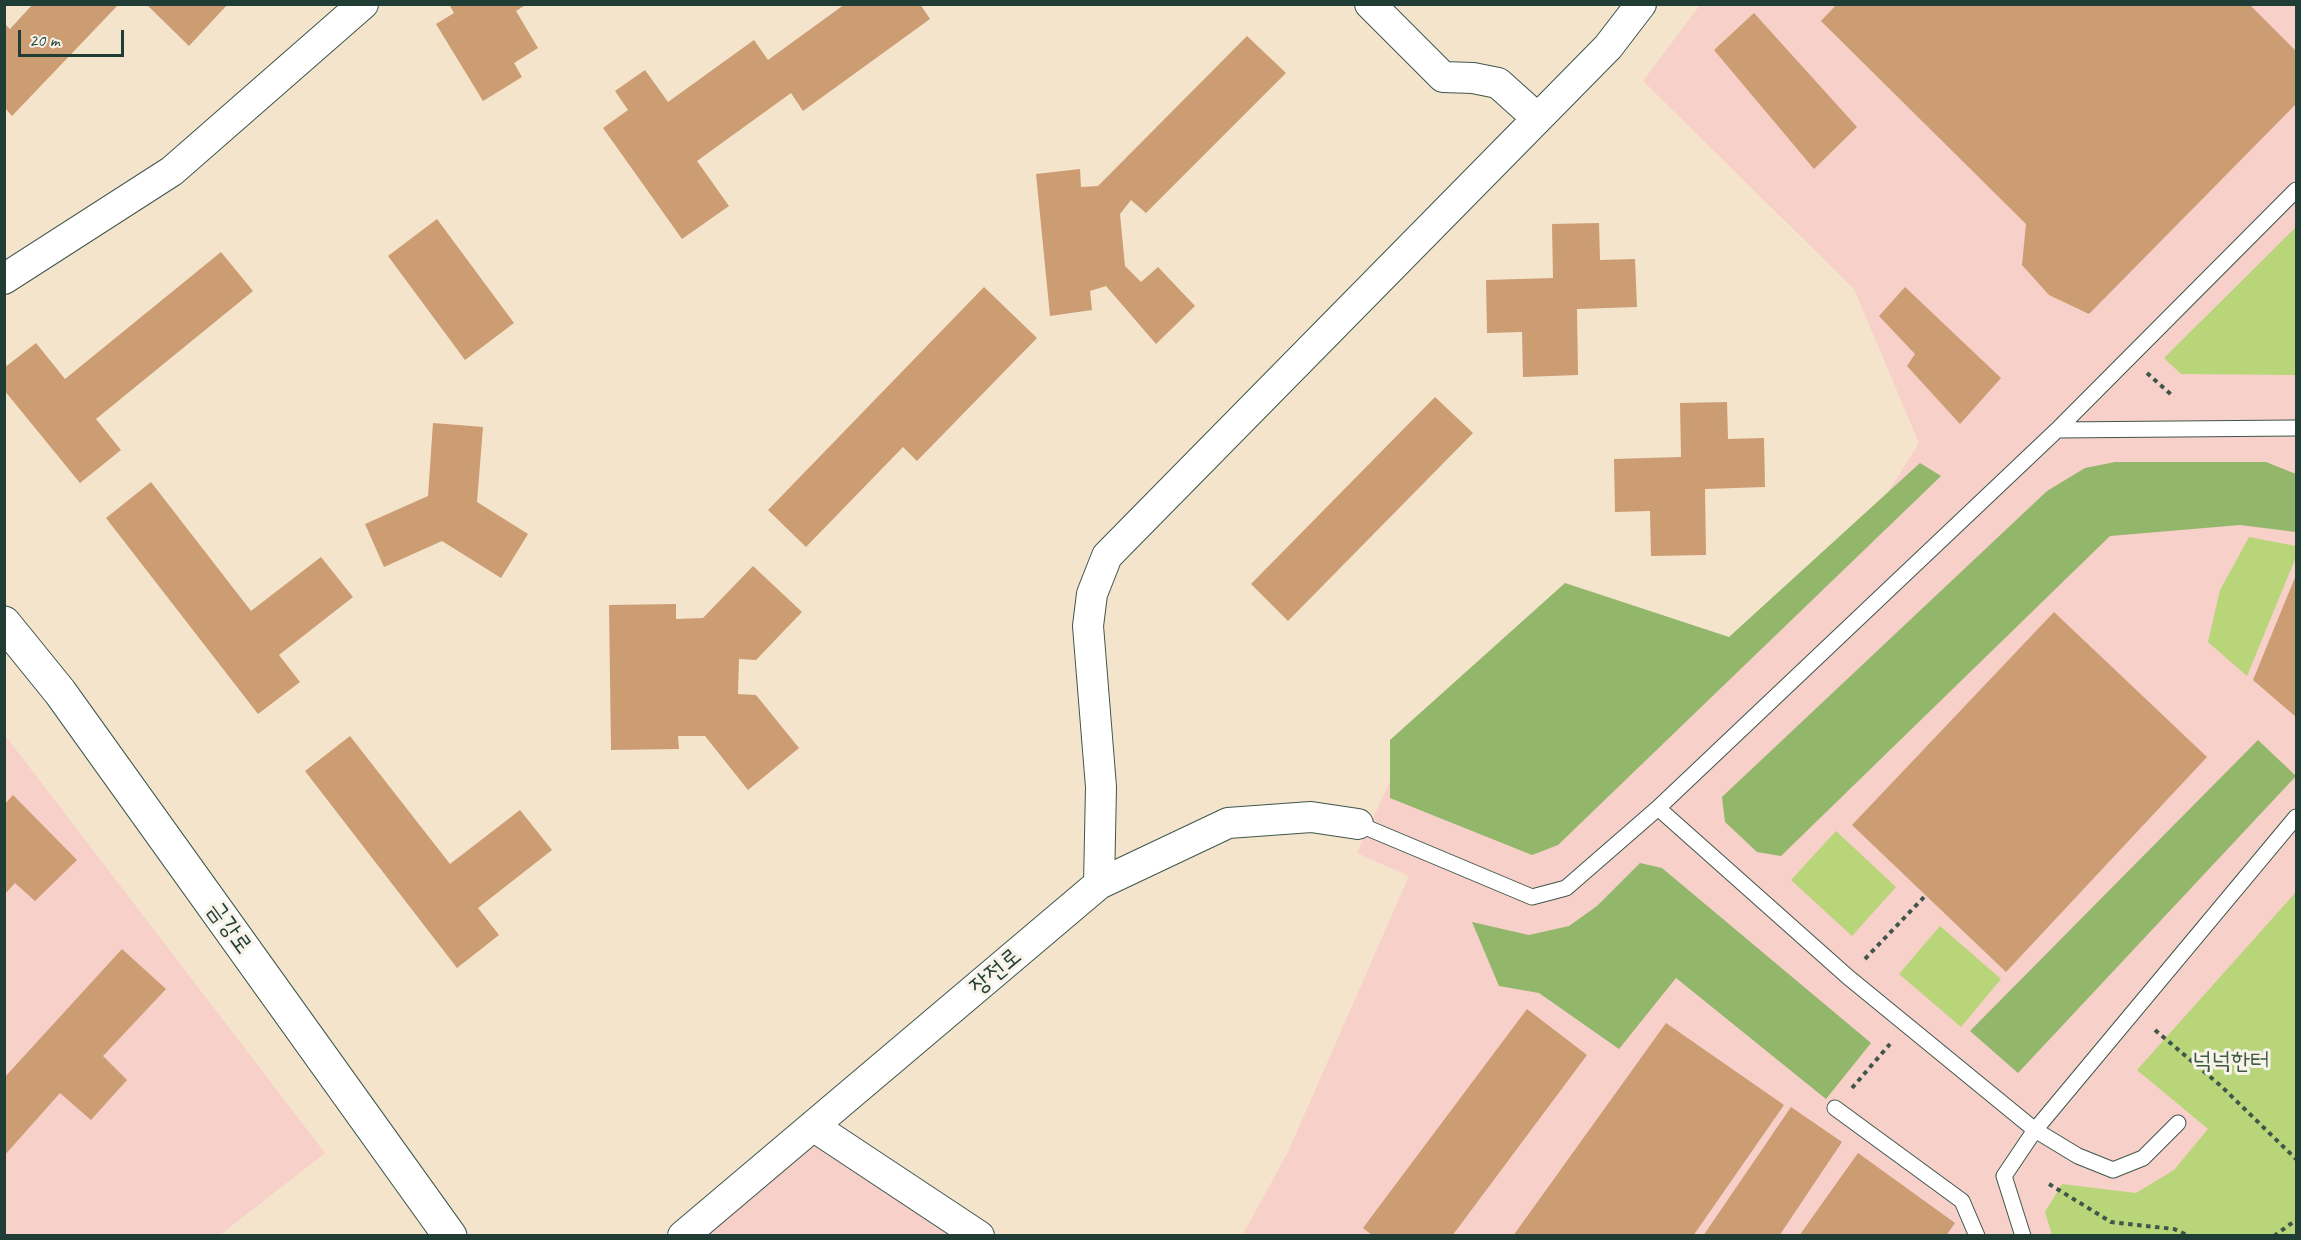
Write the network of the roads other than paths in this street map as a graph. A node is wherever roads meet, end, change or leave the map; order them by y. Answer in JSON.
{"nodes":[{"id":1,"x":1370,"y":4,"type":"edge"},
{"id":2,"x":1641,"y":4,"type":"edge"},
{"id":3,"x":355,"y":6,"type":"edge"},
{"id":4,"x":1538,"y":118,"type":"junction"},
{"id":5,"x":2296,"y":190,"type":"edge"},
{"id":6,"x":4,"y":279,"type":"edge"},
{"id":7,"x":2057,"y":430,"type":"junction"},
{"id":8,"x":2293,"y":430,"type":"edge"},
{"id":9,"x":4,"y":623,"type":"edge"},
{"id":10,"x":1658,"y":808,"type":"junction"},
{"id":11,"x":2296,"y":817,"type":"edge"},
{"id":12,"x":1358,"y":824,"type":"joint"},
{"id":13,"x":1099,"y":884,"type":"junction"},
{"id":14,"x":1835,"y":1108,"type":"road end"},
{"id":15,"x":2178,"y":1123,"type":"dead end"},
{"id":16,"x":813,"y":1126,"type":"junction"},
{"id":17,"x":2036,"y":1130,"type":"junction"},
{"id":18,"x":450,"y":1236,"type":"edge"},
{"id":19,"x":683,"y":1236,"type":"edge"},
{"id":20,"x":979,"y":1236,"type":"edge"},
{"id":21,"x":1977,"y":1236,"type":"edge"},
{"id":22,"x":2022,"y":1236,"type":"edge"}],
"edges":[{"from":1,"to":4,"type":"street"},
{"from":2,"to":4,"type":"street"},
{"from":3,"to":6,"type":"street"},
{"from":4,"to":13,"type":"street"},
{"from":5,"to":7,"type":"lane"},
{"from":7,"to":8,"type":"lane"},
{"from":7,"to":10,"type":"lane"},
{"from":9,"to":18,"type":"main road","name":"금강로"},
{"from":10,"to":12,"type":"lane"},
{"from":10,"to":17,"type":"lane"},
{"from":11,"to":17,"type":"lane"},
{"from":12,"to":13,"type":"street","name":"장전로"},
{"from":13,"to":16,"type":"street","name":"장전로"},
{"from":14,"to":21,"type":"lane"},
{"from":15,"to":17,"type":"lane"},
{"from":16,"to":19,"type":"street","name":"장전로"},
{"from":16,"to":20,"type":"street"},
{"from":17,"to":22,"type":"lane"}]}
